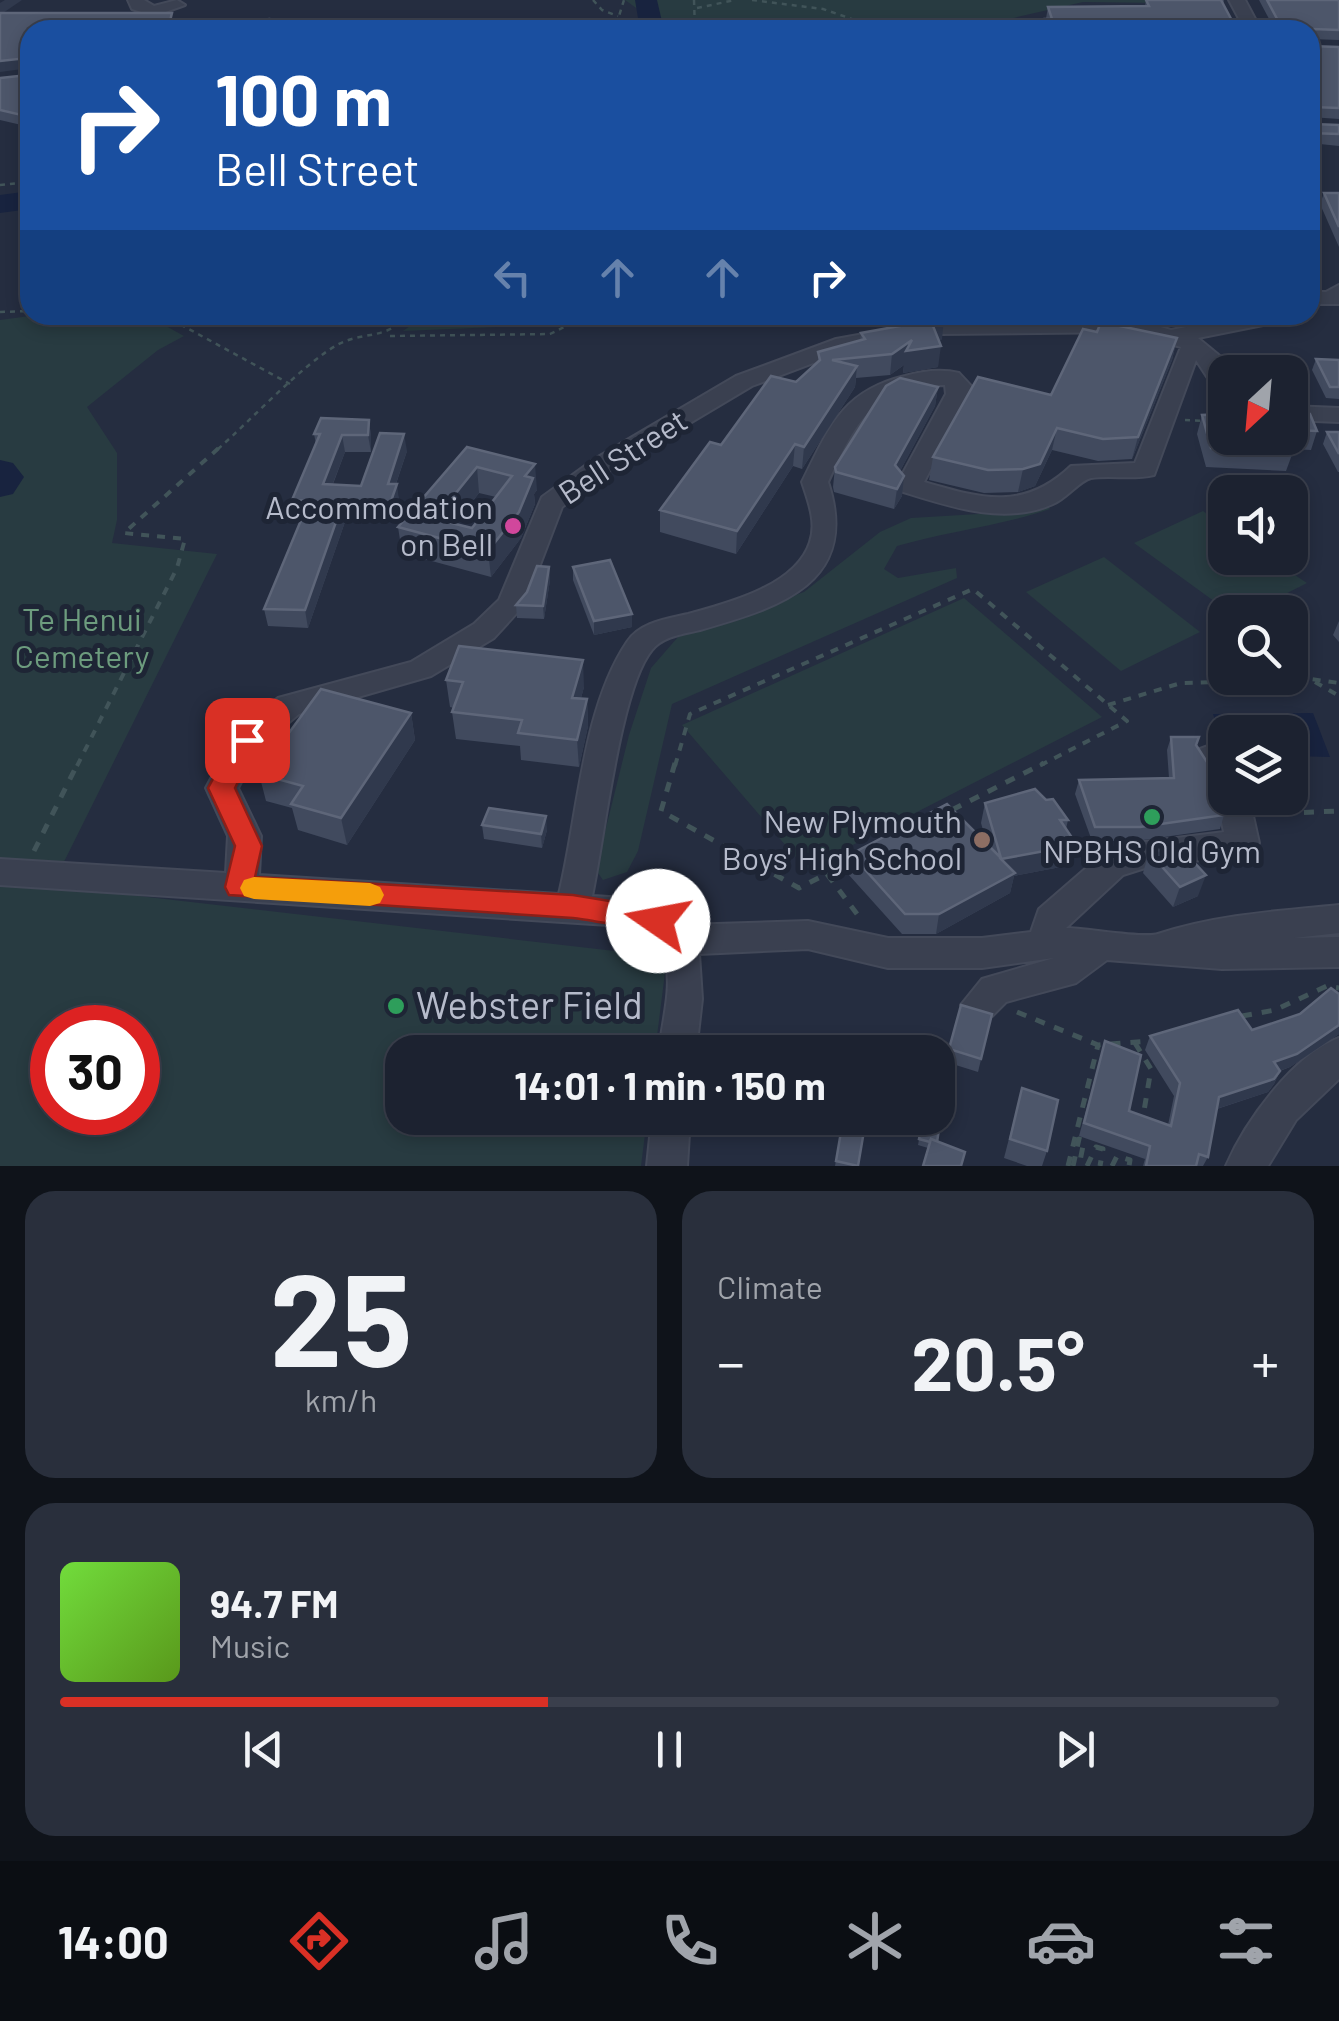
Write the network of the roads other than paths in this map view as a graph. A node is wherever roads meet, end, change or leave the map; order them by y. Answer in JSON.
{"nodes":[{"id":1,"x":136,"y":0,"type":"edge"},
{"id":2,"x":178,"y":3,"type":"edge"},
{"id":3,"x":197,"y":5,"type":"dead end"},
{"id":4,"x":1335,"y":279,"type":"edge"},
{"id":5,"x":1320,"y":298,"type":"edge"},
{"id":6,"x":1022,"y":325,"type":"edge"},
{"id":7,"x":1132,"y":325,"type":"edge"},
{"id":8,"x":1240,"y":325,"type":"edge"},
{"id":9,"x":1187,"y":342,"type":"junction"},
{"id":10,"x":1208,"y":358,"type":"edge"},
{"id":11,"x":1308,"y":413,"type":"edge"},
{"id":12,"x":1339,"y":415,"type":"edge"},
{"id":13,"x":1237,"y":815,"type":"edge"},
{"id":14,"x":11,"y":873,"type":"edge"},
{"id":15,"x":238,"y":887,"type":"junction"},
{"id":16,"x":573,"y":906,"type":"junction"},
{"id":17,"x":1339,"y":918,"type":"edge"},
{"id":18,"x":676,"y":940,"type":"junction"},
{"id":19,"x":1102,"y":944,"type":"junction"},
{"id":20,"x":1045,"y":945,"type":"junction"},
{"id":21,"x":1141,"y":948,"type":"junction"},
{"id":22,"x":1339,"y":952,"type":"edge"},
{"id":23,"x":982,"y":1002,"type":"road end"},
{"id":24,"x":679,"y":1035,"type":"edge"},
{"id":25,"x":1339,"y":1055,"type":"edge"},
{"id":26,"x":670,"y":1135,"type":"edge"},
{"id":27,"x":667,"y":1166,"type":"edge"},
{"id":28,"x":1246,"y":1166,"type":"edge"}],
"edges":[{"from":1,"to":2,"type":"street"},
{"from":2,"to":3,"type":"street"},
{"from":4,"to":5,"type":"street"},
{"from":6,"to":15,"type":"street","name":"Bell Street"},
{"from":7,"to":9,"type":"street","name":"Bell Street"},
{"from":8,"to":9,"type":"street"},
{"from":9,"to":10,"type":"street"},
{"from":9,"to":16,"type":"street"},
{"from":11,"to":12,"type":"street"},
{"from":13,"to":20,"type":"street"},
{"from":14,"to":15,"type":"street"},
{"from":15,"to":16,"type":"street"},
{"from":16,"to":18,"type":"street"},
{"from":17,"to":21,"type":"street"},
{"from":18,"to":20,"type":"street"},
{"from":18,"to":24,"type":"street"},
{"from":19,"to":20,"type":"street"},
{"from":19,"to":21,"type":"street"},
{"from":19,"to":23,"type":"street"},
{"from":21,"to":22,"type":"street"},
{"from":25,"to":28,"type":"street"},
{"from":26,"to":27,"type":"street"}]}
